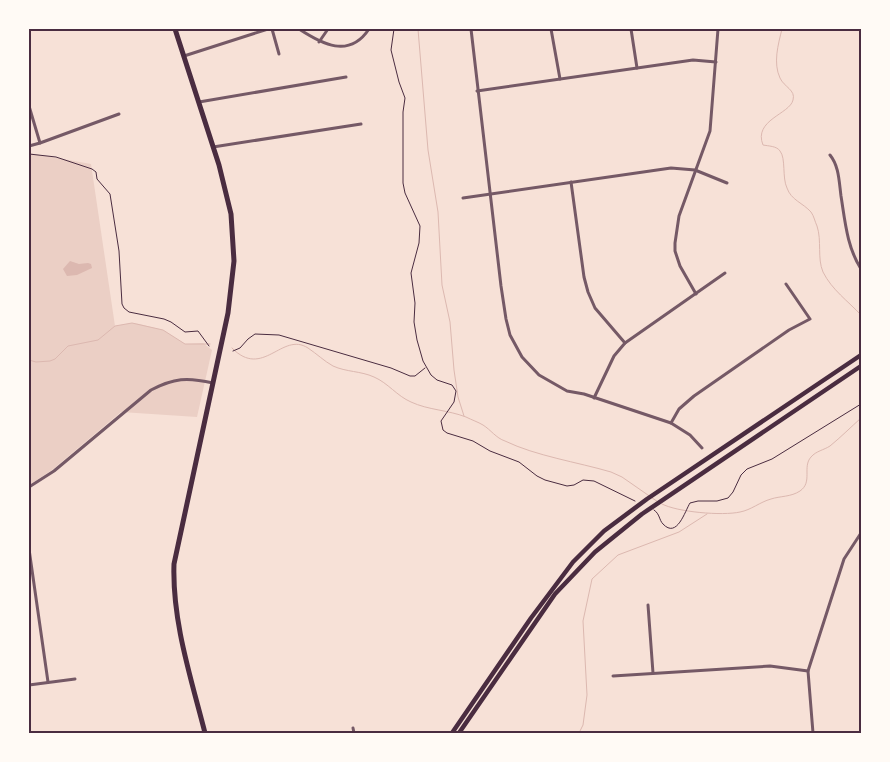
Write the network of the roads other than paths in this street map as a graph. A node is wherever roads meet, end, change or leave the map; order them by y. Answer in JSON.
{"nodes":[{"id":1,"x":175,"y":29,"type":"edge"},
{"id":2,"x":268,"y":29,"type":"edge"},
{"id":3,"x":272,"y":29,"type":"edge"},
{"id":4,"x":299,"y":29,"type":"edge"},
{"id":5,"x":328,"y":29,"type":"edge"},
{"id":6,"x":369,"y":29,"type":"edge"},
{"id":7,"x":471,"y":29,"type":"edge"},
{"id":8,"x":551,"y":29,"type":"edge"},
{"id":9,"x":631,"y":29,"type":"edge"},
{"id":10,"x":718,"y":29,"type":"edge"},
{"id":11,"x":319,"y":42,"type":"junction"},
{"id":12,"x":280,"y":54,"type":"dead end"},
{"id":13,"x":184,"y":56,"type":"junction"},
{"id":14,"x":716,"y":62,"type":"junction"},
{"id":15,"x":637,"y":68,"type":"junction"},
{"id":16,"x":346,"y":77,"type":"dead end"},
{"id":17,"x":560,"y":80,"type":"junction"},
{"id":18,"x":478,"y":91,"type":"junction"},
{"id":19,"x":199,"y":102,"type":"junction"},
{"id":20,"x":29,"y":106,"type":"edge"},
{"id":21,"x":119,"y":114,"type":"dead end"},
{"id":22,"x":361,"y":124,"type":"dead end"},
{"id":23,"x":40,"y":143,"type":"junction"},
{"id":24,"x":29,"y":146,"type":"edge"},
{"id":25,"x":213,"y":147,"type":"junction"},
{"id":26,"x":830,"y":155,"type":"dead end"},
{"id":27,"x":695,"y":170,"type":"junction"},
{"id":28,"x":571,"y":182,"type":"junction"},
{"id":29,"x":727,"y":183,"type":"dead end"},
{"id":30,"x":490,"y":194,"type":"junction"},
{"id":31,"x":463,"y":198,"type":"dead end"},
{"id":32,"x":861,"y":268,"type":"edge"},
{"id":33,"x":725,"y":273,"type":"dead end"},
{"id":34,"x":786,"y":284,"type":"dead end"},
{"id":35,"x":696,"y":294,"type":"junction"},
{"id":36,"x":626,"y":343,"type":"junction"},
{"id":37,"x":861,"y":354,"type":"edge"},
{"id":38,"x":861,"y":366,"type":"edge"},
{"id":39,"x":213,"y":383,"type":"junction"},
{"id":40,"x":594,"y":398,"type":"junction"},
{"id":41,"x":671,"y":424,"type":"junction"},
{"id":42,"x":702,"y":448,"type":"dead end"},
{"id":43,"x":29,"y":488,"type":"edge"},
{"id":44,"x":861,"y":533,"type":"edge"},
{"id":45,"x":29,"y":549,"type":"edge"},
{"id":46,"x":648,"y":605,"type":"dead end"},
{"id":47,"x":527,"y":624,"type":"junction"},
{"id":48,"x":532,"y":628,"type":"junction"},
{"id":49,"x":808,"y":671,"type":"junction"},
{"id":50,"x":653,"y":672,"type":"junction"},
{"id":51,"x":613,"y":676,"type":"dead end"},
{"id":52,"x":75,"y":679,"type":"dead end"},
{"id":53,"x":48,"y":682,"type":"junction"},
{"id":54,"x":29,"y":685,"type":"edge"},
{"id":55,"x":353,"y":728,"type":"dead end"},
{"id":56,"x":205,"y":733,"type":"edge"},
{"id":57,"x":354,"y":733,"type":"edge"},
{"id":58,"x":452,"y":733,"type":"edge"},
{"id":59,"x":459,"y":733,"type":"edge"},
{"id":60,"x":813,"y":733,"type":"edge"}],
"edges":[{"from":1,"to":13,"type":"main road"},
{"from":2,"to":13,"type":"street"},
{"from":3,"to":12,"type":"street"},
{"from":4,"to":11,"type":"street"},
{"from":5,"to":11,"type":"street"},
{"from":6,"to":11,"type":"street"},
{"from":7,"to":18,"type":"street"},
{"from":8,"to":17,"type":"street"},
{"from":9,"to":15,"type":"street"},
{"from":10,"to":14,"type":"street"},
{"from":13,"to":19,"type":"main road"},
{"from":14,"to":15,"type":"street"},
{"from":14,"to":27,"type":"street"},
{"from":15,"to":17,"type":"street"},
{"from":16,"to":19,"type":"street"},
{"from":17,"to":18,"type":"street"},
{"from":18,"to":30,"type":"street"},
{"from":19,"to":25,"type":"main road"},
{"from":20,"to":23,"type":"street"},
{"from":21,"to":23,"type":"street"},
{"from":22,"to":25,"type":"street"},
{"from":23,"to":24,"type":"street"},
{"from":25,"to":39,"type":"main road"},
{"from":26,"to":32,"type":"street"},
{"from":27,"to":28,"type":"street"},
{"from":27,"to":29,"type":"street"},
{"from":27,"to":35,"type":"street"},
{"from":28,"to":30,"type":"street"},
{"from":28,"to":36,"type":"street"},
{"from":30,"to":31,"type":"street"},
{"from":30,"to":40,"type":"street"},
{"from":33,"to":35,"type":"street"},
{"from":34,"to":41,"type":"street"},
{"from":35,"to":36,"type":"street"},
{"from":36,"to":40,"type":"street"},
{"from":37,"to":47,"type":"main road"},
{"from":38,"to":48,"type":"main road"},
{"from":39,"to":43,"type":"street"},
{"from":39,"to":56,"type":"main road"},
{"from":40,"to":41,"type":"street"},
{"from":41,"to":42,"type":"street"},
{"from":44,"to":49,"type":"street"},
{"from":45,"to":53,"type":"street"},
{"from":46,"to":50,"type":"street"},
{"from":47,"to":48,"type":"street"},
{"from":47,"to":58,"type":"main road"},
{"from":48,"to":59,"type":"main road"},
{"from":49,"to":50,"type":"street"},
{"from":49,"to":60,"type":"street"},
{"from":50,"to":51,"type":"street"},
{"from":52,"to":53,"type":"street"},
{"from":53,"to":54,"type":"street"},
{"from":55,"to":57,"type":"street"}]}
